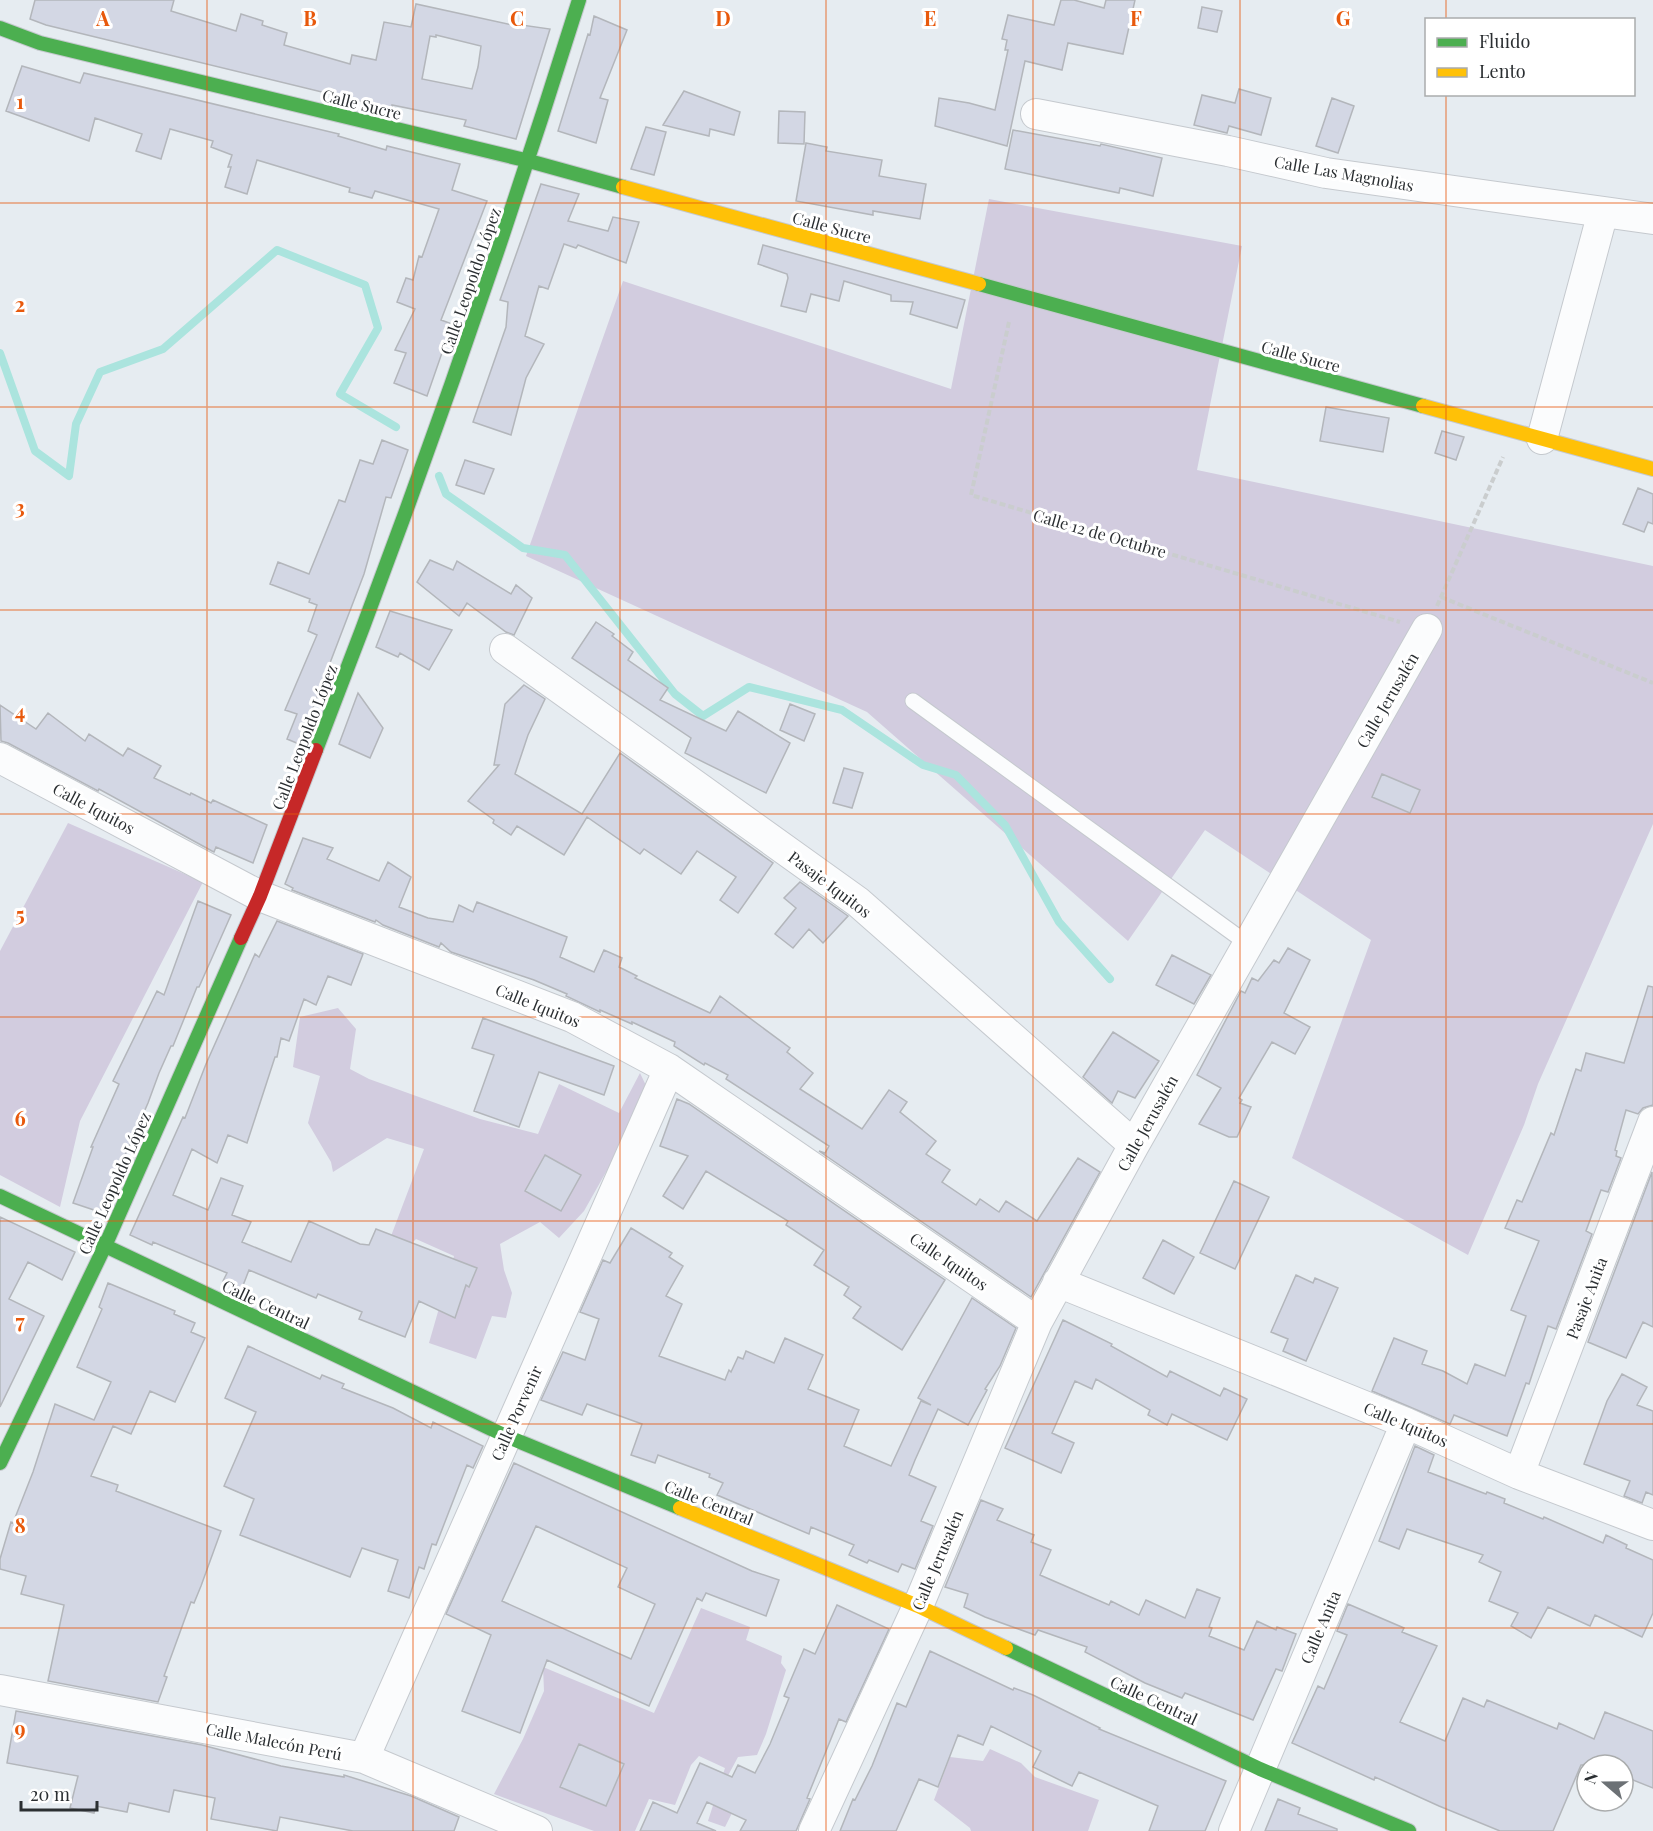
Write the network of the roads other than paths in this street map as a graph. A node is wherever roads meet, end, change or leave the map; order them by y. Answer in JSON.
{"nodes":[{"id":1,"x":579,"y":0,"type":"edge"},
{"id":2,"x":0,"y":28,"type":"edge"},
{"id":3,"x":1036,"y":114,"type":"dead end"},
{"id":4,"x":529,"y":161,"type":"junction"},
{"id":5,"x":1603,"y":212,"type":"junction"},
{"id":6,"x":1653,"y":219,"type":"edge"},
{"id":7,"x":1542,"y":439,"type":"junction"},
{"id":8,"x":1653,"y":469,"type":"edge"},
{"id":9,"x":1426,"y":629,"type":"road end"},
{"id":10,"x":505,"y":648,"type":"dead end"},
{"id":11,"x":913,"y":701,"type":"dead end"},
{"id":12,"x":0,"y":758,"type":"edge"},
{"id":13,"x":260,"y":896,"type":"junction"},
{"id":14,"x":1248,"y":944,"type":"junction"},
{"id":15,"x":669,"y":1069,"type":"junction"},
{"id":16,"x":1653,"y":1122,"type":"edge"},
{"id":17,"x":1134,"y":1145,"type":"junction"},
{"id":18,"x":0,"y":1196,"type":"edge"},
{"id":19,"x":105,"y":1246,"type":"junction"},
{"id":20,"x":1058,"y":1282,"type":"junction"},
{"id":21,"x":1037,"y":1322,"type":"junction"},
{"id":22,"x":1406,"y":1423,"type":"junction"},
{"id":23,"x":506,"y":1436,"type":"junction"},
{"id":24,"x":0,"y":1463,"type":"edge"},
{"id":25,"x":1519,"y":1474,"type":"junction"},
{"id":26,"x":1653,"y":1525,"type":"edge"},
{"id":27,"x":918,"y":1606,"type":"junction"},
{"id":28,"x":0,"y":1690,"type":"edge"},
{"id":29,"x":364,"y":1758,"type":"junction"},
{"id":30,"x":1260,"y":1769,"type":"junction"},
{"id":31,"x":537,"y":1831,"type":"edge"},
{"id":32,"x":814,"y":1831,"type":"edge"},
{"id":33,"x":1234,"y":1831,"type":"edge"},
{"id":34,"x":1409,"y":1831,"type":"edge"}],
"edges":[{"from":1,"to":4,"type":"street","name":"Calle Leopoldo López"},
{"from":2,"to":4,"type":"street","name":"Calle Sucre"},
{"from":3,"to":5,"type":"street","name":"Calle Las Magnolias"},
{"from":4,"to":7,"type":"street","name":"Calle Sucre"},
{"from":4,"to":13,"type":"street","name":"Calle Leopoldo López"},
{"from":5,"to":6,"type":"street","name":"Calle Las Magnolias"},
{"from":5,"to":7,"type":"street"},
{"from":7,"to":8,"type":"street","name":"Calle Sucre"},
{"from":9,"to":14,"type":"street","name":"Calle Jerusalén"},
{"from":10,"to":17,"type":"street","name":"Pasaje Iquitos"},
{"from":11,"to":14,"type":"lane"},
{"from":12,"to":13,"type":"street","name":"Calle Iquitos"},
{"from":13,"to":15,"type":"street","name":"Calle Iquitos"},
{"from":13,"to":19,"type":"street","name":"Calle Leopoldo López"},
{"from":14,"to":17,"type":"street","name":"Calle Jerusalén"},
{"from":15,"to":21,"type":"street","name":"Calle Iquitos"},
{"from":15,"to":23,"type":"street","name":"Calle Porvenir"},
{"from":16,"to":25,"type":"street","name":"Pasaje Anita"},
{"from":17,"to":20,"type":"street","name":"Calle Jerusalén"},
{"from":18,"to":19,"type":"street","name":"Calle Central"},
{"from":19,"to":23,"type":"street","name":"Calle Central"},
{"from":19,"to":24,"type":"street","name":"Calle Leopoldo López"},
{"from":20,"to":21,"type":"street","name":"Calle Jerusalén"},
{"from":20,"to":22,"type":"street","name":"Calle Iquitos"},
{"from":21,"to":27,"type":"street","name":"Calle Jerusalén"},
{"from":22,"to":25,"type":"street","name":"Calle Iquitos"},
{"from":22,"to":30,"type":"street","name":"Calle Anita"},
{"from":23,"to":27,"type":"street","name":"Calle Central"},
{"from":23,"to":29,"type":"street","name":"Calle Porvenir"},
{"from":25,"to":26,"type":"street","name":"Calle Iquitos"},
{"from":27,"to":30,"type":"street","name":"Calle Central"},
{"from":27,"to":32,"type":"street","name":"Calle Jerusalén"},
{"from":28,"to":29,"type":"street","name":"Calle Malecón Perú"},
{"from":29,"to":31,"type":"street","name":"Calle Malecón Perú"},
{"from":30,"to":33,"type":"street","name":"Calle Anita"},
{"from":30,"to":34,"type":"street","name":"Calle Central"}]}
